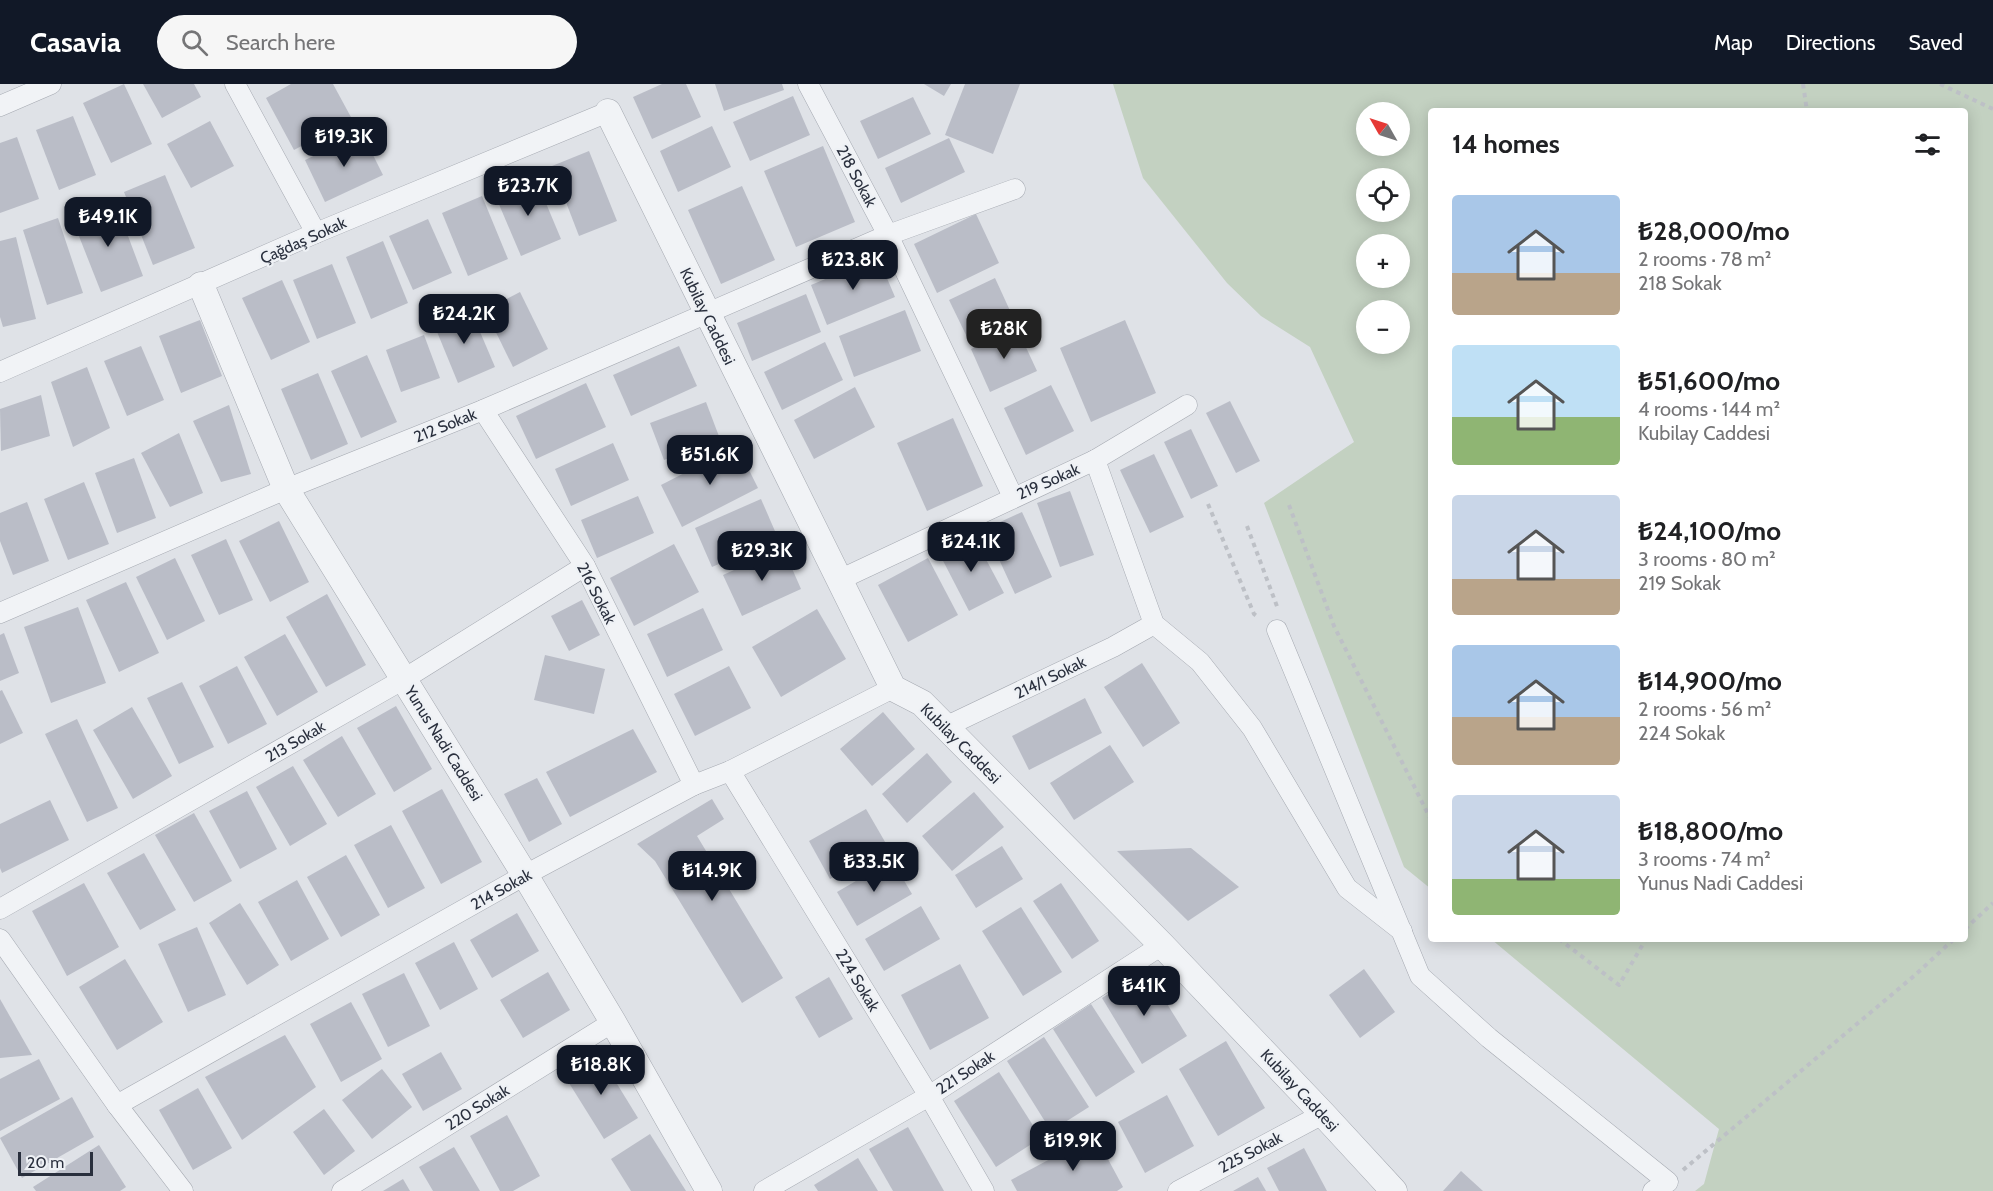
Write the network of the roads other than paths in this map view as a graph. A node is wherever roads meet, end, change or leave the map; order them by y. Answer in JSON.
{"nodes":[{"id":1,"x":51,"y":84,"type":"edge"},
{"id":2,"x":235,"y":84,"type":"edge"},
{"id":3,"x":808,"y":84,"type":"edge"},
{"id":4,"x":0,"y":106,"type":"edge"},
{"id":5,"x":608,"y":112,"type":"joint"},
{"id":6,"x":1015,"y":189,"type":"dead end"},
{"id":7,"x":316,"y":233,"type":"junction"},
{"id":8,"x":888,"y":235,"type":"junction"},
{"id":9,"x":201,"y":285,"type":"junction"},
{"id":10,"x":706,"y":313,"type":"junction"},
{"id":11,"x":0,"y":372,"type":"edge"},
{"id":12,"x":1187,"y":405,"type":"dead end"},
{"id":13,"x":483,"y":410,"type":"junction"},
{"id":14,"x":1095,"y":460,"type":"junction"},
{"id":15,"x":286,"y":489,"type":"junction"},
{"id":16,"x":1013,"y":497,"type":"junction"},
{"id":17,"x":585,"y":566,"type":"junction"},
{"id":18,"x":839,"y":580,"type":"junction"},
{"id":19,"x":0,"y":613,"type":"edge"},
{"id":20,"x":1154,"y":624,"type":"junction"},
{"id":21,"x":1277,"y":630,"type":"road end"},
{"id":22,"x":404,"y":679,"type":"junction"},
{"id":23,"x":892,"y":688,"type":"junction"},
{"id":24,"x":945,"y":727,"type":"junction"},
{"id":25,"x":730,"y":771,"type":"junction"},
{"id":26,"x":694,"y":785,"type":"junction"},
{"id":27,"x":525,"y":875,"type":"junction"},
{"id":28,"x":0,"y":909,"type":"edge"},
{"id":29,"x":1404,"y":933,"type":"junction"},
{"id":30,"x":0,"y":939,"type":"edge"},
{"id":31,"x":1162,"y":945,"type":"junction"},
{"id":32,"x":613,"y":1022,"type":"junction"},
{"id":33,"x":929,"y":1096,"type":"junction"},
{"id":34,"x":117,"y":1105,"type":"junction"},
{"id":35,"x":1323,"y":1114,"type":"junction"},
{"id":36,"x":1660,"y":1187,"type":"edge"},
{"id":37,"x":183,"y":1191,"type":"edge"},
{"id":38,"x":342,"y":1191,"type":"edge"},
{"id":39,"x":709,"y":1191,"type":"edge"},
{"id":40,"x":764,"y":1191,"type":"edge"},
{"id":41,"x":984,"y":1191,"type":"edge"},
{"id":42,"x":1178,"y":1191,"type":"edge"},
{"id":43,"x":1394,"y":1191,"type":"edge"}],
"edges":[{"from":1,"to":4,"type":"street"},
{"from":2,"to":7,"type":"street"},
{"from":3,"to":8,"type":"street","name":"218 Sokak"},
{"from":5,"to":7,"type":"street","name":"Çağdaş Sokak"},
{"from":5,"to":10,"type":"street","name":"Kubilay Caddesi"},
{"from":6,"to":8,"type":"street","name":"212 Sokak"},
{"from":7,"to":9,"type":"street","name":"Çağdaş Sokak"},
{"from":8,"to":10,"type":"street","name":"212 Sokak"},
{"from":8,"to":16,"type":"street","name":"218 Sokak"},
{"from":9,"to":11,"type":"street","name":"Çağdaş Sokak"},
{"from":9,"to":15,"type":"street","name":"Yunus Nadi Caddesi"},
{"from":10,"to":13,"type":"street","name":"212 Sokak"},
{"from":10,"to":18,"type":"street","name":"Kubilay Caddesi"},
{"from":12,"to":14,"type":"street","name":"219 Sokak"},
{"from":13,"to":15,"type":"street","name":"212 Sokak"},
{"from":13,"to":17,"type":"street","name":"216 Sokak"},
{"from":14,"to":16,"type":"street","name":"219 Sokak"},
{"from":14,"to":20,"type":"street"},
{"from":15,"to":19,"type":"street","name":"212 Sokak"},
{"from":15,"to":22,"type":"street","name":"Yunus Nadi Caddesi"},
{"from":16,"to":18,"type":"street","name":"219 Sokak"},
{"from":17,"to":22,"type":"street","name":"213 Sokak"},
{"from":17,"to":26,"type":"street","name":"216 Sokak"},
{"from":18,"to":23,"type":"street","name":"Kubilay Caddesi"},
{"from":20,"to":24,"type":"street","name":"214/1 Sokak"},
{"from":20,"to":29,"type":"street"},
{"from":21,"to":29,"type":"street"},
{"from":22,"to":27,"type":"street","name":"Yunus Nadi Caddesi"},
{"from":22,"to":28,"type":"street","name":"213 Sokak"},
{"from":23,"to":24,"type":"street","name":"Kubilay Caddesi"},
{"from":23,"to":25,"type":"street","name":"214 Sokak"},
{"from":24,"to":31,"type":"street","name":"Kubilay Caddesi"},
{"from":25,"to":26,"type":"street","name":"214 Sokak"},
{"from":25,"to":33,"type":"street","name":"224 Sokak"},
{"from":26,"to":27,"type":"street","name":"214 Sokak"},
{"from":27,"to":32,"type":"street","name":"Yunus Nadi Caddesi"},
{"from":27,"to":34,"type":"street","name":"214 Sokak"},
{"from":29,"to":36,"type":"street"},
{"from":30,"to":34,"type":"street"},
{"from":31,"to":33,"type":"street","name":"221 Sokak"},
{"from":31,"to":35,"type":"street","name":"Kubilay Caddesi"},
{"from":32,"to":38,"type":"street","name":"220 Sokak"},
{"from":32,"to":39,"type":"street","name":"Yunus Nadi Caddesi"},
{"from":33,"to":40,"type":"street","name":"221 Sokak"},
{"from":33,"to":41,"type":"street","name":"224 Sokak"},
{"from":34,"to":37,"type":"street"},
{"from":35,"to":42,"type":"street","name":"225 Sokak"},
{"from":35,"to":43,"type":"street","name":"Kubilay Caddesi"}]}
